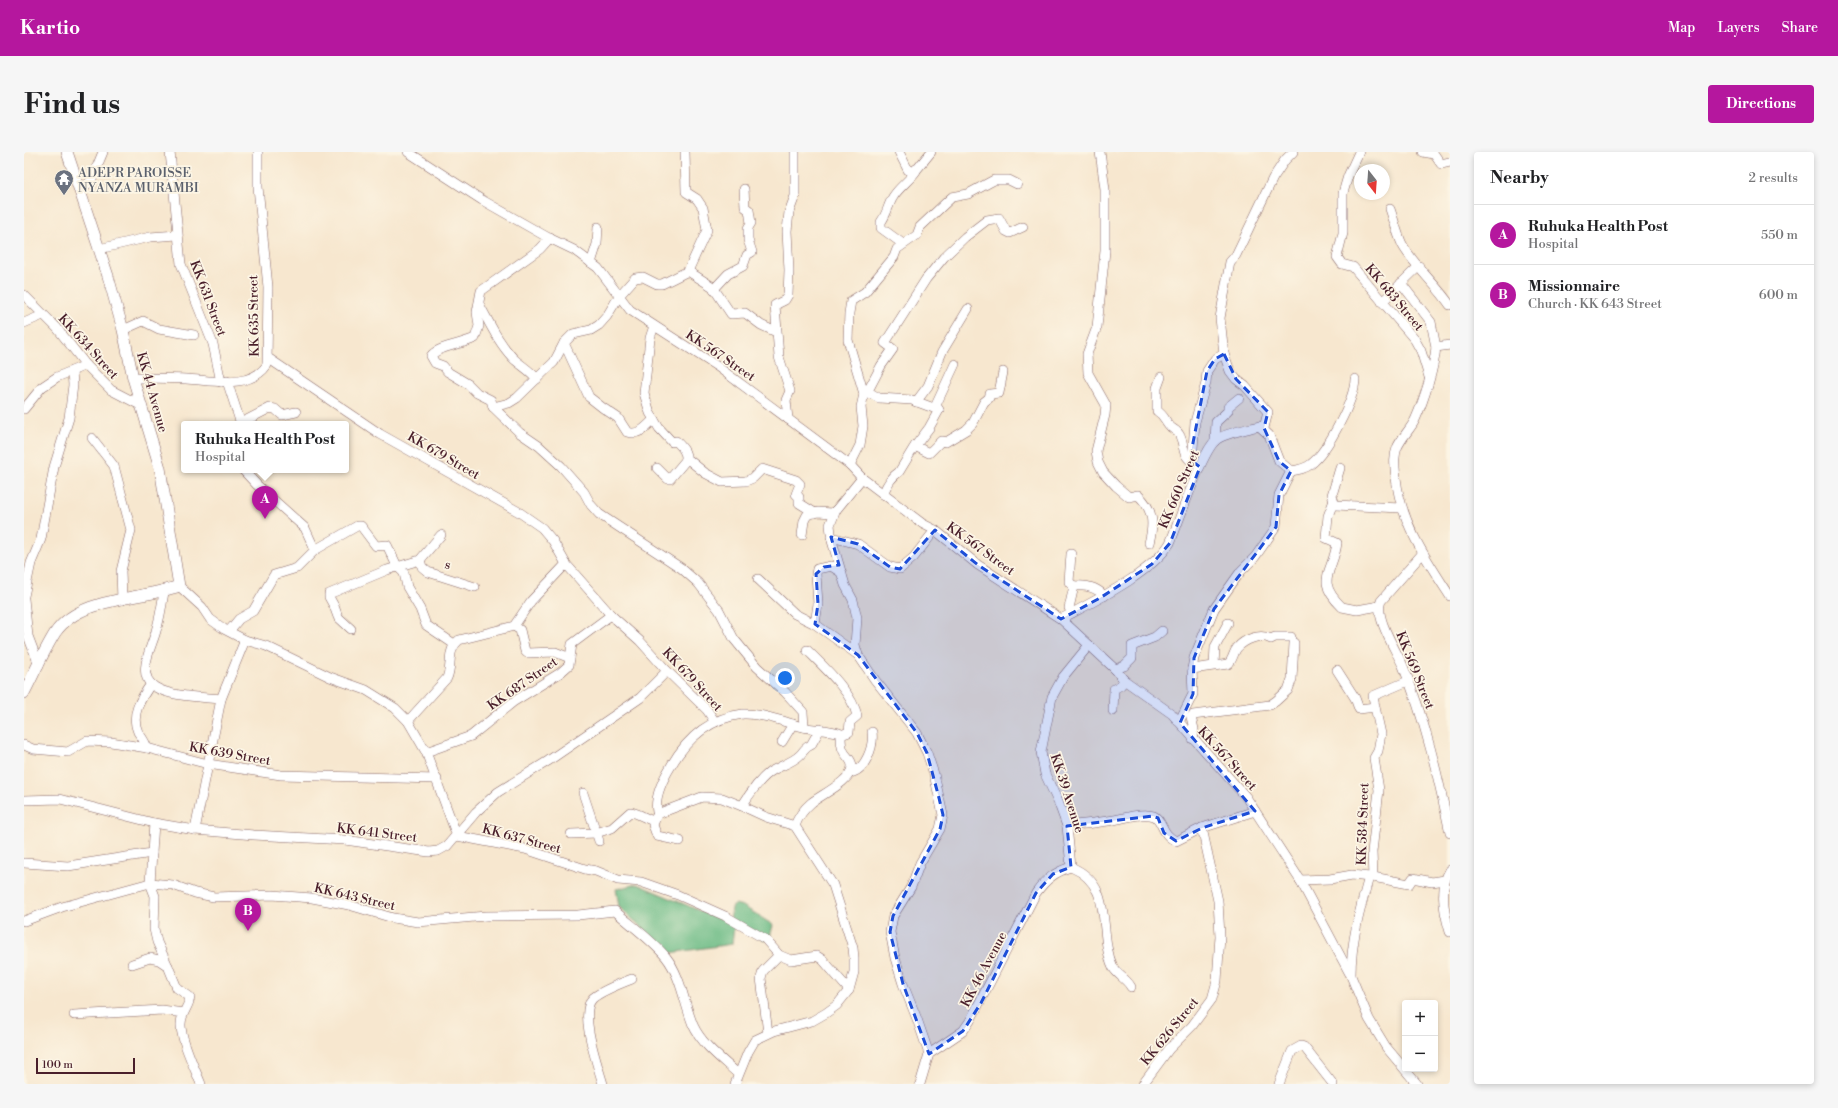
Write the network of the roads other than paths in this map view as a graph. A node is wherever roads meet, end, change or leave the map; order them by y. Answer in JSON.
{"nodes":[{"id":1,"x":67,"y":152,"type":"edge"},
{"id":2,"x":103,"y":152,"type":"edge"},
{"id":3,"x":170,"y":152,"type":"edge"},
{"id":4,"x":258,"y":152,"type":"edge"},
{"id":5,"x":408,"y":152,"type":"edge"},
{"id":6,"x":685,"y":152,"type":"edge"},
{"id":7,"x":795,"y":152,"type":"edge"},
{"id":8,"x":899,"y":152,"type":"edge"},
{"id":9,"x":931,"y":152,"type":"edge"},
{"id":10,"x":1100,"y":152,"type":"edge"},
{"id":11,"x":1293,"y":152,"type":"edge"},
{"id":12,"x":1360,"y":152,"type":"edge"},
{"id":13,"x":1423,"y":152,"type":"edge"},
{"id":14,"x":1450,"y":162,"type":"edge"},
{"id":15,"x":916,"y":170,"type":"junction"},
{"id":16,"x":1017,"y":184,"type":"dead end"},
{"id":17,"x":744,"y":189,"type":"dead end"},
{"id":18,"x":80,"y":190,"type":"junction"},
{"id":19,"x":1390,"y":209,"type":"dead end"},
{"id":20,"x":598,"y":227,"type":"dead end"},
{"id":21,"x":1023,"y":227,"type":"dead end"},
{"id":22,"x":178,"y":235,"type":"junction"},
{"id":23,"x":550,"y":238,"type":"junction"},
{"id":24,"x":903,"y":244,"type":"junction"},
{"id":25,"x":99,"y":249,"type":"junction"},
{"id":26,"x":591,"y":263,"type":"junction"},
{"id":27,"x":1419,"y":266,"type":"junction"},
{"id":28,"x":688,"y":271,"type":"junction"},
{"id":29,"x":1402,"y":283,"type":"junction"},
{"id":30,"x":714,"y":289,"type":"junction"},
{"id":31,"x":24,"y":295,"type":"edge"},
{"id":32,"x":619,"y":296,"type":"junction"},
{"id":33,"x":1382,"y":302,"type":"junction"},
{"id":34,"x":478,"y":304,"type":"junction"},
{"id":35,"x":1450,"y":305,"type":"edge"},
{"id":36,"x":968,"y":309,"type":"dead end"},
{"id":37,"x":43,"y":315,"type":"junction"},
{"id":38,"x":24,"y":323,"type":"edge"},
{"id":39,"x":654,"y":326,"type":"junction"},
{"id":40,"x":123,"y":330,"type":"junction"},
{"id":41,"x":776,"y":332,"type":"junction"},
{"id":42,"x":194,"y":335,"type":"dead end"},
{"id":43,"x":564,"y":344,"type":"junction"},
{"id":44,"x":1450,"y":345,"type":"edge"},
{"id":45,"x":1436,"y":347,"type":"junction"},
{"id":46,"x":1224,"y":354,"type":"junction"},
{"id":47,"x":268,"y":358,"type":"junction"},
{"id":48,"x":955,"y":364,"type":"dead end"},
{"id":49,"x":86,"y":365,"type":"junction"},
{"id":50,"x":72,"y":371,"type":"junction"},
{"id":51,"x":1003,"y":372,"type":"dead end"},
{"id":52,"x":1161,"y":377,"type":"dead end"},
{"id":53,"x":1429,"y":377,"type":"junction"},
{"id":54,"x":133,"y":378,"type":"junction"},
{"id":55,"x":536,"y":379,"type":"junction"},
{"id":56,"x":1355,"y":379,"type":"dead end"},
{"id":57,"x":224,"y":382,"type":"junction"},
{"id":58,"x":864,"y":394,"type":"junction"},
{"id":59,"x":1239,"y":398,"type":"dead end"},
{"id":60,"x":916,"y":402,"type":"junction"},
{"id":61,"x":142,"y":406,"type":"junction"},
{"id":62,"x":493,"y":407,"type":"junction"},
{"id":63,"x":24,"y":409,"type":"edge"},
{"id":64,"x":939,"y":410,"type":"junction"},
{"id":65,"x":296,"y":412,"type":"dead end"},
{"id":66,"x":654,"y":419,"type":"junction"},
{"id":67,"x":788,"y":419,"type":"junction"},
{"id":68,"x":240,"y":421,"type":"edge"},
{"id":69,"x":246,"y":421,"type":"edge"},
{"id":70,"x":1264,"y":428,"type":"junction"},
{"id":71,"x":92,"y":438,"type":"dead end"},
{"id":72,"x":1215,"y":441,"type":"junction"},
{"id":73,"x":915,"y":446,"type":"junction"},
{"id":74,"x":686,"y":460,"type":"junction"},
{"id":75,"x":1192,"y":461,"type":"junction"},
{"id":76,"x":850,"y":465,"type":"junction"},
{"id":77,"x":1201,"y":465,"type":"junction"},
{"id":78,"x":657,"y":468,"type":"dead end"},
{"id":79,"x":1340,"y":468,"type":"dead end"},
{"id":80,"x":1291,"y":471,"type":"junction"},
{"id":81,"x":246,"y":473,"type":"edge"},
{"id":82,"x":862,"y":478,"type":"junction"},
{"id":83,"x":883,"y":494,"type":"junction"},
{"id":84,"x":1333,"y":503,"type":"junction"},
{"id":85,"x":1401,"y":508,"type":"junction"},
{"id":86,"x":836,"y":510,"type":"junction"},
{"id":87,"x":815,"y":512,"type":"junction"},
{"id":88,"x":935,"y":530,"type":"junction"},
{"id":89,"x":441,"y":535,"type":"dead end"},
{"id":90,"x":802,"y":535,"type":"dead end"},
{"id":91,"x":831,"y":537,"type":"junction"},
{"id":92,"x":1149,"y":544,"type":"dead end"},
{"id":93,"x":315,"y":550,"type":"junction"},
{"id":94,"x":1071,"y":554,"type":"dead end"},
{"id":95,"x":1422,"y":554,"type":"junction"},
{"id":96,"x":420,"y":560,"type":"junction"},
{"id":97,"x":566,"y":564,"type":"junction"},
{"id":98,"x":397,"y":566,"type":"junction"},
{"id":99,"x":842,"y":573,"type":"junction"},
{"id":100,"x":758,"y":579,"type":"dead end"},
{"id":101,"x":179,"y":586,"type":"junction"},
{"id":102,"x":1074,"y":586,"type":"junction"},
{"id":103,"x":475,"y":587,"type":"dead end"},
{"id":104,"x":164,"y":592,"type":"junction"},
{"id":105,"x":24,"y":596,"type":"edge"},
{"id":106,"x":1104,"y":596,"type":"junction"},
{"id":107,"x":1450,"y":596,"type":"edge"},
{"id":108,"x":24,"y":599,"type":"edge"},
{"id":109,"x":122,"y":600,"type":"junction"},
{"id":110,"x":1379,"y":606,"type":"junction"},
{"id":111,"x":1072,"y":613,"type":"junction"},
{"id":112,"x":611,"y":614,"type":"junction"},
{"id":113,"x":1061,"y":619,"type":"junction"},
{"id":114,"x":1228,"y":623,"type":"dead end"},
{"id":115,"x":815,"y":624,"type":"junction"},
{"id":116,"x":514,"y":626,"type":"junction"},
{"id":117,"x":351,"y":630,"type":"dead end"},
{"id":118,"x":229,"y":631,"type":"junction"},
{"id":119,"x":1162,"y":631,"type":"dead end"},
{"id":120,"x":245,"y":640,"type":"junction"},
{"id":121,"x":454,"y":644,"type":"junction"},
{"id":122,"x":1089,"y":645,"type":"junction"},
{"id":123,"x":807,"y":650,"type":"dead end"},
{"id":124,"x":858,"y":655,"type":"junction"},
{"id":125,"x":570,"y":658,"type":"junction"},
{"id":126,"x":39,"y":665,"type":"junction"},
{"id":127,"x":1214,"y":665,"type":"junction"},
{"id":128,"x":1192,"y":668,"type":"junction"},
{"id":129,"x":1115,"y":669,"type":"junction"},
{"id":130,"x":1337,"y":670,"type":"dead end"},
{"id":131,"x":667,"y":671,"type":"junction"},
{"id":132,"x":1124,"y":680,"type":"junction"},
{"id":133,"x":1408,"y":681,"type":"junction"},
{"id":134,"x":151,"y":684,"type":"junction"},
{"id":135,"x":24,"y":693,"type":"edge"},
{"id":136,"x":221,"y":699,"type":"junction"},
{"id":137,"x":1375,"y":707,"type":"junction"},
{"id":138,"x":1113,"y":711,"type":"dead end"},
{"id":139,"x":408,"y":721,"type":"junction"},
{"id":140,"x":1178,"y":721,"type":"junction"},
{"id":141,"x":715,"y":722,"type":"junction"},
{"id":142,"x":792,"y":724,"type":"junction"},
{"id":143,"x":804,"y":727,"type":"junction"},
{"id":144,"x":820,"y":729,"type":"junction"},
{"id":145,"x":872,"y":732,"type":"dead end"},
{"id":146,"x":841,"y":735,"type":"junction"},
{"id":147,"x":1193,"y":739,"type":"junction"},
{"id":148,"x":782,"y":742,"type":"dead end"},
{"id":149,"x":24,"y":745,"type":"edge"},
{"id":150,"x":147,"y":748,"type":"junction"},
{"id":151,"x":426,"y":752,"type":"junction"},
{"id":152,"x":208,"y":764,"type":"junction"},
{"id":153,"x":850,"y":774,"type":"junction"},
{"id":154,"x":437,"y":779,"type":"junction"},
{"id":155,"x":583,"y":793,"type":"dead end"},
{"id":156,"x":24,"y":800,"type":"edge"},
{"id":157,"x":742,"y":806,"type":"junction"},
{"id":158,"x":657,"y":810,"type":"junction"},
{"id":159,"x":1255,"y":811,"type":"junction"},
{"id":160,"x":654,"y":821,"type":"junction"},
{"id":161,"x":154,"y":823,"type":"junction"},
{"id":162,"x":795,"y":826,"type":"junction"},
{"id":163,"x":1067,"y":826,"type":"junction"},
{"id":164,"x":1202,"y":828,"type":"junction"},
{"id":165,"x":195,"y":830,"type":"junction"},
{"id":166,"x":1450,"y":833,"type":"edge"},
{"id":167,"x":571,"y":834,"type":"dead end"},
{"id":168,"x":457,"y":836,"type":"junction"},
{"id":169,"x":597,"y":837,"type":"junction"},
{"id":170,"x":680,"y":841,"type":"dead end"},
{"id":171,"x":152,"y":853,"type":"junction"},
{"id":172,"x":24,"y":863,"type":"edge"},
{"id":173,"x":1072,"y":867,"type":"junction"},
{"id":174,"x":1450,"y":870,"type":"edge"},
{"id":175,"x":1371,"y":877,"type":"junction"},
{"id":176,"x":1300,"y":880,"type":"junction"},
{"id":177,"x":1445,"y":880,"type":"junction"},
{"id":178,"x":150,"y":882,"type":"junction"},
{"id":179,"x":24,"y":921,"type":"edge"},
{"id":180,"x":1450,"y":932,"type":"edge"},
{"id":181,"x":779,"y":955,"type":"junction"},
{"id":182,"x":132,"y":964,"type":"dead end"},
{"id":183,"x":168,"y":966,"type":"junction"},
{"id":184,"x":1350,"y":976,"type":"junction"},
{"id":185,"x":632,"y":979,"type":"dead end"},
{"id":186,"x":1131,"y":987,"type":"dead end"},
{"id":187,"x":849,"y":990,"type":"junction"},
{"id":188,"x":182,"y":1013,"type":"junction"},
{"id":189,"x":74,"y":1015,"type":"dead end"},
{"id":190,"x":768,"y":1033,"type":"junction"},
{"id":191,"x":929,"y":1054,"type":"junction"},
{"id":192,"x":738,"y":1074,"type":"junction"},
{"id":193,"x":201,"y":1084,"type":"edge"},
{"id":194,"x":603,"y":1084,"type":"edge"},
{"id":195,"x":735,"y":1084,"type":"edge"},
{"id":196,"x":920,"y":1084,"type":"edge"},
{"id":197,"x":1143,"y":1084,"type":"edge"},
{"id":198,"x":1279,"y":1084,"type":"edge"},
{"id":199,"x":1333,"y":1084,"type":"edge"},
{"id":200,"x":1417,"y":1084,"type":"edge"}],
"edges":[{"from":1,"to":18,"type":"main road","name":"KK 44 Avenue"},
{"from":2,"to":18,"type":"street"},
{"from":3,"to":22,"type":"street","name":"KK 631 Street"},
{"from":4,"to":47,"type":"street","name":"KK 635 Street"},
{"from":5,"to":23,"type":"street","name":"KK 567 Street"},
{"from":6,"to":28,"type":"street"},
{"from":7,"to":41,"type":"street"},
{"from":8,"to":15,"type":"street"},
{"from":9,"to":15,"type":"street"},
{"from":10,"to":92,"type":"street"},
{"from":11,"to":46,"type":"street"},
{"from":12,"to":33,"type":"street","name":"KK 683 Street"},
{"from":13,"to":14,"type":"street"},
{"from":15,"to":24,"type":"street"},
{"from":16,"to":24,"type":"street"},
{"from":17,"to":30,"type":"street"},
{"from":18,"to":25,"type":"main road","name":"KK 44 Avenue"},
{"from":19,"to":27,"type":"street"},
{"from":20,"to":26,"type":"street"},
{"from":21,"to":58,"type":"street"},
{"from":22,"to":25,"type":"street"},
{"from":22,"to":57,"type":"street","name":"KK 631 Street"},
{"from":23,"to":26,"type":"street","name":"KK 567 Street"},
{"from":23,"to":34,"type":"street"},
{"from":24,"to":58,"type":"street"},
{"from":25,"to":40,"type":"main road","name":"KK 44 Avenue"},
{"from":26,"to":32,"type":"street","name":"KK 567 Street"},
{"from":27,"to":29,"type":"street"},
{"from":27,"to":35,"type":"street"},
{"from":28,"to":30,"type":"street"},
{"from":28,"to":32,"type":"street"},
{"from":29,"to":33,"type":"street"},
{"from":29,"to":45,"type":"street"},
{"from":30,"to":41,"type":"street"},
{"from":31,"to":37,"type":"street","name":"KK 634 Street"},
{"from":32,"to":39,"type":"street","name":"KK 567 Street"},
{"from":32,"to":43,"type":"street"},
{"from":33,"to":53,"type":"street","name":"KK 683 Street"},
{"from":34,"to":55,"type":"street"},
{"from":34,"to":62,"type":"street"},
{"from":36,"to":60,"type":"street"},
{"from":37,"to":38,"type":"street"},
{"from":37,"to":49,"type":"street","name":"KK 634 Street"},
{"from":39,"to":66,"type":"street"},
{"from":39,"to":67,"type":"street","name":"KK 567 Street"},
{"from":40,"to":42,"type":"street"},
{"from":40,"to":54,"type":"main road","name":"KK 44 Avenue"},
{"from":41,"to":67,"type":"street"},
{"from":43,"to":55,"type":"street"},
{"from":43,"to":66,"type":"street"},
{"from":44,"to":45,"type":"street"},
{"from":45,"to":53,"type":"street"},
{"from":46,"to":70,"type":"street"},
{"from":46,"to":75,"type":"street"},
{"from":47,"to":57,"type":"street","name":"KK 635 Street"},
{"from":47,"to":97,"type":"street","name":"KK 679 Street"},
{"from":48,"to":64,"type":"street"},
{"from":49,"to":50,"type":"street"},
{"from":49,"to":61,"type":"street","name":"KK 634 Street"},
{"from":50,"to":63,"type":"street"},
{"from":50,"to":105,"type":"street"},
{"from":51,"to":73,"type":"street"},
{"from":52,"to":75,"type":"street"},
{"from":53,"to":85,"type":"street"},
{"from":54,"to":57,"type":"street","name":"KK 635 Street"},
{"from":54,"to":61,"type":"main road","name":"KK 44 Avenue"},
{"from":55,"to":62,"type":"street"},
{"from":56,"to":80,"type":"street"},
{"from":57,"to":68,"type":"street","name":"KK 631 Street"},
{"from":58,"to":60,"type":"street"},
{"from":58,"to":76,"type":"street"},
{"from":59,"to":72,"type":"street"},
{"from":60,"to":64,"type":"street"},
{"from":61,"to":101,"type":"main road","name":"KK 44 Avenue"},
{"from":62,"to":143,"type":"street"},
{"from":64,"to":73,"type":"street"},
{"from":65,"to":69,"type":"street"},
{"from":66,"to":74,"type":"street"},
{"from":67,"to":76,"type":"street","name":"KK 567 Street"},
{"from":70,"to":72,"type":"street","name":"KK 660 Street"},
{"from":70,"to":80,"type":"street"},
{"from":71,"to":109,"type":"street"},
{"from":72,"to":77,"type":"street","name":"KK 660 Street"},
{"from":73,"to":83,"type":"street"},
{"from":74,"to":78,"type":"street"},
{"from":74,"to":87,"type":"street"},
{"from":75,"to":77,"type":"street"},
{"from":76,"to":82,"type":"street","name":"KK 567 Street"},
{"from":77,"to":106,"type":"street","name":"KK 660 Street"},
{"from":79,"to":84,"type":"street"},
{"from":80,"to":128,"type":"street"},
{"from":81,"to":93,"type":"street"},
{"from":82,"to":83,"type":"street","name":"KK 567 Street"},
{"from":82,"to":86,"type":"street"},
{"from":83,"to":88,"type":"street","name":"KK 567 Street"},
{"from":84,"to":85,"type":"street"},
{"from":84,"to":110,"type":"street"},
{"from":85,"to":95,"type":"street"},
{"from":86,"to":87,"type":"street"},
{"from":86,"to":91,"type":"street"},
{"from":87,"to":90,"type":"street"},
{"from":88,"to":91,"type":"street"},
{"from":88,"to":113,"type":"street","name":"KK 567 Street"},
{"from":89,"to":96,"type":"street"},
{"from":91,"to":99,"type":"street"},
{"from":93,"to":98,"type":"street"},
{"from":93,"to":118,"type":"street"},
{"from":94,"to":102,"type":"street"},
{"from":95,"to":107,"type":"street"},
{"from":95,"to":110,"type":"street"},
{"from":96,"to":98,"type":"street"},
{"from":96,"to":103,"type":"street","name":"s"},
{"from":97,"to":112,"type":"street","name":"KK 679 Street"},
{"from":97,"to":116,"type":"street"},
{"from":98,"to":117,"type":"street"},
{"from":98,"to":121,"type":"street"},
{"from":99,"to":115,"type":"street"},
{"from":99,"to":124,"type":"street"},
{"from":100,"to":115,"type":"street"},
{"from":101,"to":104,"type":"main road"},
{"from":101,"to":118,"type":"street"},
{"from":102,"to":106,"type":"street"},
{"from":102,"to":111,"type":"street"},
{"from":104,"to":109,"type":"main road"},
{"from":104,"to":134,"type":"street"},
{"from":106,"to":111,"type":"street","name":"KK 660 Street"},
{"from":108,"to":126,"type":"street"},
{"from":109,"to":126,"type":"main road"},
{"from":110,"to":133,"type":"street","name":"KK 569 Street"},
{"from":111,"to":113,"type":"street","name":"KK 660 Street"},
{"from":112,"to":125,"type":"street","name":"KK 687 Street"},
{"from":112,"to":131,"type":"street","name":"KK 679 Street"},
{"from":113,"to":122,"type":"street","name":"KK 567 Street"},
{"from":114,"to":127,"type":"street"},
{"from":115,"to":124,"type":"street"},
{"from":116,"to":121,"type":"street"},
{"from":116,"to":125,"type":"street"},
{"from":118,"to":120,"type":"street"},
{"from":119,"to":129,"type":"street"},
{"from":120,"to":136,"type":"street"},
{"from":120,"to":139,"type":"street"},
{"from":121,"to":139,"type":"street"},
{"from":122,"to":129,"type":"street","name":"KK 567 Street"},
{"from":122,"to":163,"type":"street","name":"KK 39 Avenue"},
{"from":123,"to":146,"type":"street"},
{"from":124,"to":191,"type":"street"},
{"from":125,"to":151,"type":"street","name":"KK 687 Street"},
{"from":126,"to":135,"type":"main road"},
{"from":127,"to":128,"type":"street"},
{"from":127,"to":147,"type":"street"},
{"from":128,"to":140,"type":"street"},
{"from":129,"to":132,"type":"street","name":"KK 567 Street"},
{"from":130,"to":137,"type":"street"},
{"from":131,"to":141,"type":"street","name":"KK 679 Street"},
{"from":131,"to":168,"type":"street","name":"KK 641 Street"},
{"from":132,"to":138,"type":"street"},
{"from":132,"to":140,"type":"street","name":"KK 567 Street"},
{"from":133,"to":137,"type":"street"},
{"from":133,"to":166,"type":"street","name":"KK 569 Street"},
{"from":134,"to":136,"type":"street"},
{"from":134,"to":150,"type":"street"},
{"from":136,"to":152,"type":"street"},
{"from":137,"to":175,"type":"street","name":"KK 584 Street"},
{"from":139,"to":151,"type":"street"},
{"from":140,"to":147,"type":"street","name":"KK 567 Street"},
{"from":141,"to":142,"type":"street","name":"KK 679 Street"},
{"from":141,"to":158,"type":"street"},
{"from":142,"to":143,"type":"street","name":"KK 679 Street"},
{"from":142,"to":148,"type":"street"},
{"from":143,"to":144,"type":"street","name":"KK 679 Street"},
{"from":144,"to":146,"type":"street","name":"KK 679 Street"},
{"from":144,"to":157,"type":"street"},
{"from":145,"to":153,"type":"street"},
{"from":146,"to":153,"type":"street"},
{"from":147,"to":159,"type":"street","name":"KK 567 Street"},
{"from":149,"to":150,"type":"street","name":"KK 639 Street"},
{"from":150,"to":152,"type":"street","name":"KK 639 Street"},
{"from":151,"to":154,"type":"street"},
{"from":152,"to":154,"type":"street","name":"KK 639 Street"},
{"from":152,"to":165,"type":"street"},
{"from":153,"to":162,"type":"street"},
{"from":154,"to":168,"type":"street"},
{"from":155,"to":169,"type":"street"},
{"from":156,"to":161,"type":"street","name":"KK 641 Street"},
{"from":157,"to":158,"type":"street"},
{"from":157,"to":162,"type":"street"},
{"from":158,"to":160,"type":"street"},
{"from":159,"to":164,"type":"street"},
{"from":159,"to":176,"type":"street","name":"KK 567 Street"},
{"from":160,"to":169,"type":"street"},
{"from":160,"to":170,"type":"street"},
{"from":161,"to":165,"type":"street","name":"KK 641 Street"},
{"from":161,"to":171,"type":"street"},
{"from":162,"to":187,"type":"street"},
{"from":163,"to":164,"type":"street"},
{"from":163,"to":173,"type":"street","name":"KK 39 Avenue"},
{"from":164,"to":197,"type":"street","name":"KK 626 Street"},
{"from":165,"to":168,"type":"street","name":"KK 641 Street"},
{"from":167,"to":169,"type":"street"},
{"from":168,"to":181,"type":"street","name":"KK 637 Street"},
{"from":171,"to":172,"type":"street"},
{"from":171,"to":178,"type":"street"},
{"from":173,"to":186,"type":"street"},
{"from":173,"to":191,"type":"street","name":"KK 46 Avenue"},
{"from":174,"to":177,"type":"street"},
{"from":175,"to":176,"type":"street"},
{"from":175,"to":177,"type":"street"},
{"from":175,"to":184,"type":"street","name":"KK 584 Street"},
{"from":176,"to":184,"type":"street","name":"KK 567 Street"},
{"from":177,"to":180,"type":"street"},
{"from":178,"to":179,"type":"street","name":"KK 643 Street"},
{"from":178,"to":183,"type":"street"},
{"from":178,"to":192,"type":"street","name":"KK 643 Street"},
{"from":181,"to":187,"type":"street"},
{"from":181,"to":190,"type":"street"},
{"from":182,"to":183,"type":"street"},
{"from":183,"to":188,"type":"street"},
{"from":184,"to":200,"type":"street","name":"KK 567 Street"},
{"from":185,"to":194,"type":"street"},
{"from":187,"to":190,"type":"street"},
{"from":188,"to":189,"type":"street"},
{"from":188,"to":193,"type":"street"},
{"from":190,"to":192,"type":"street"},
{"from":191,"to":196,"type":"street"},
{"from":192,"to":195,"type":"street"},
{"from":198,"to":199,"type":"street"}]}
